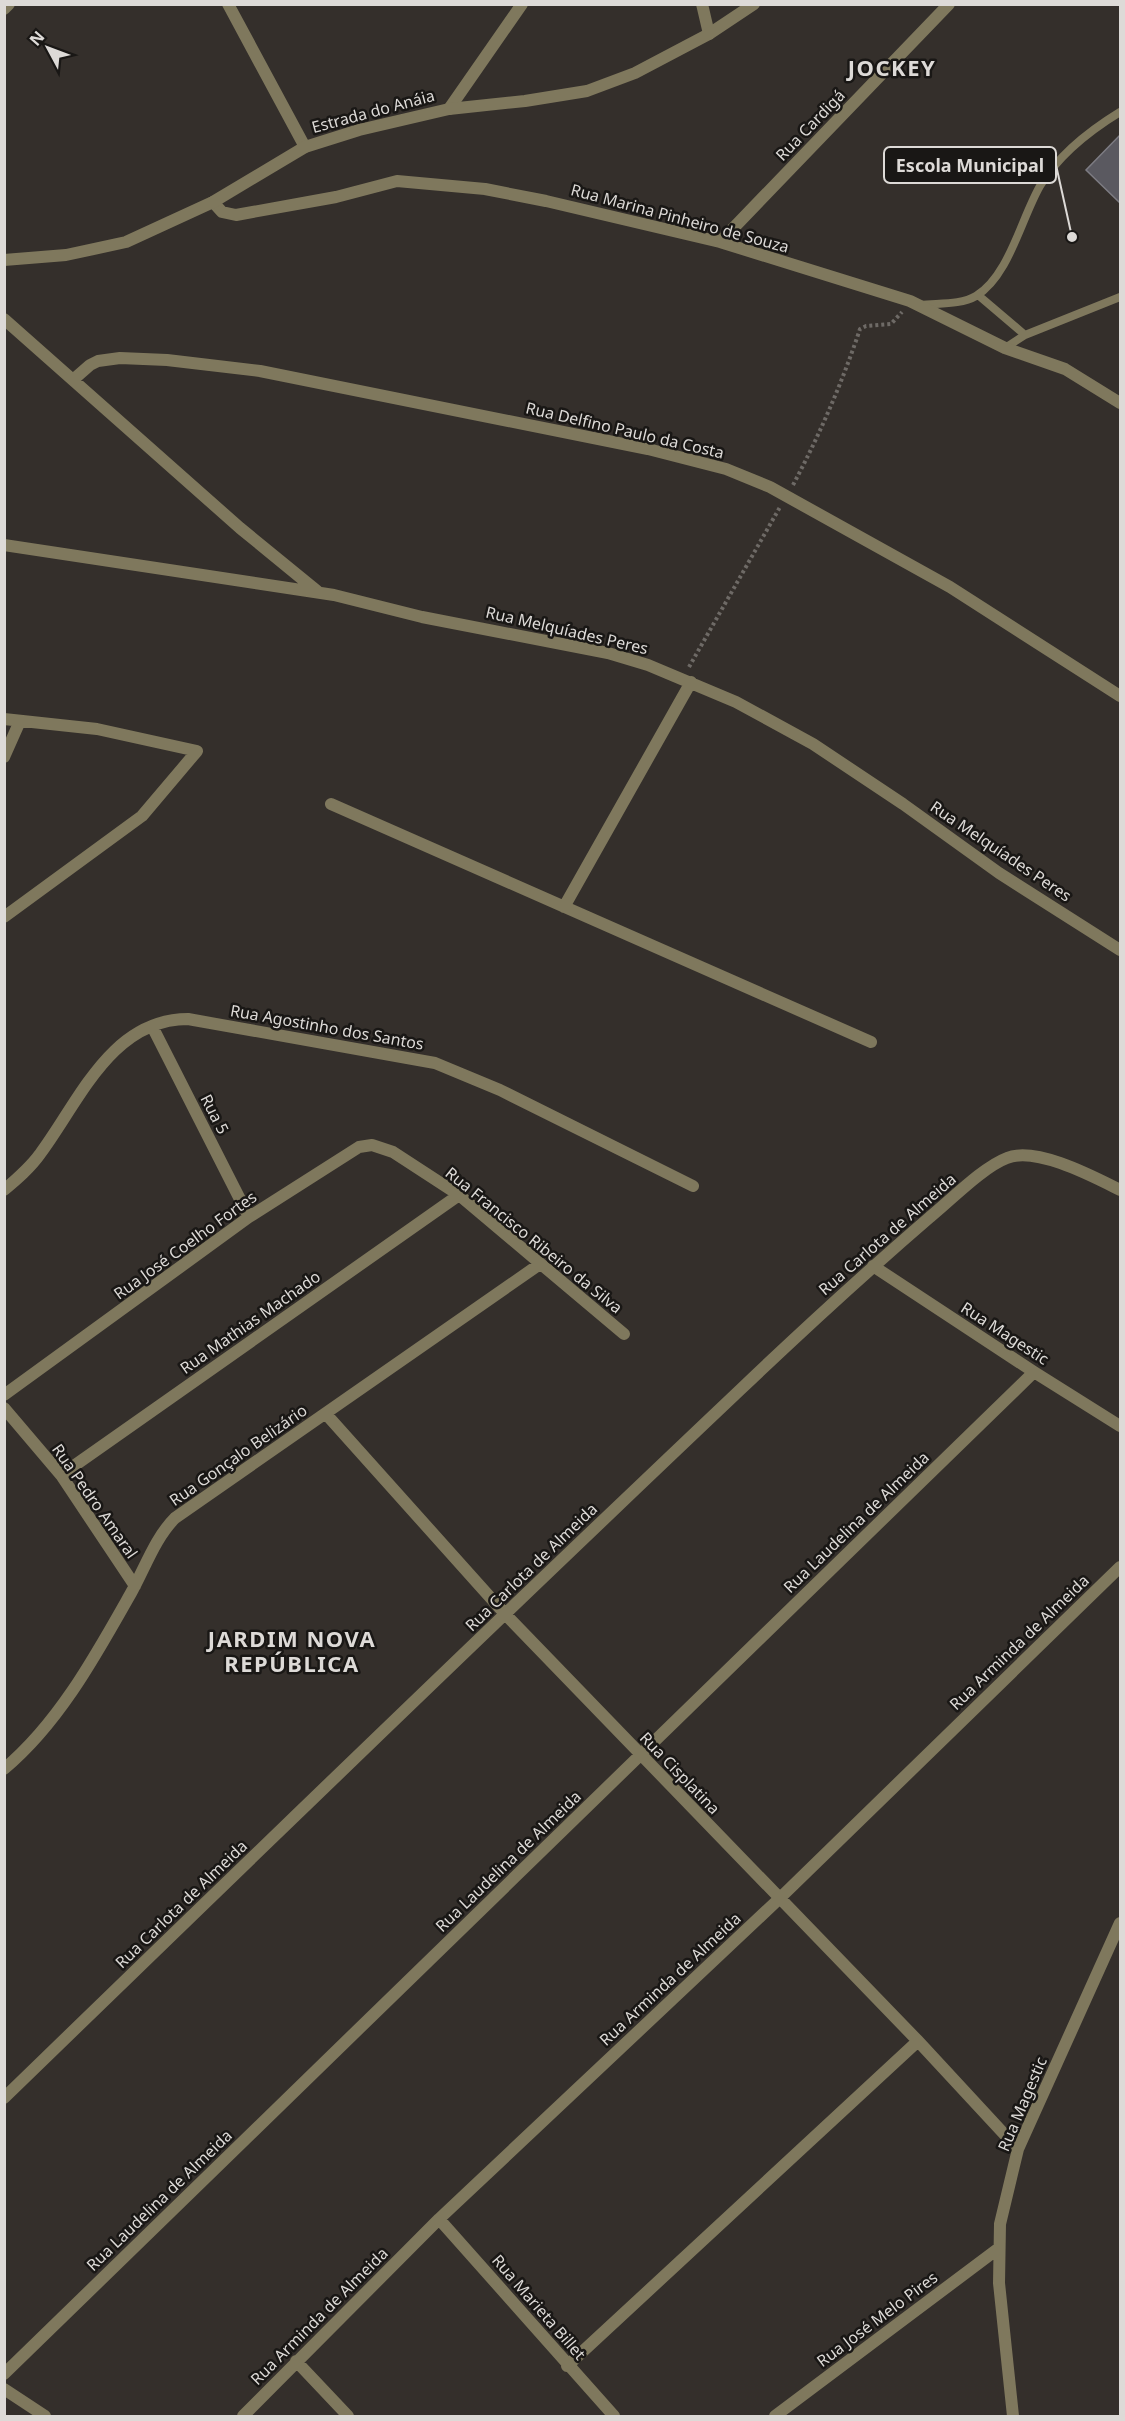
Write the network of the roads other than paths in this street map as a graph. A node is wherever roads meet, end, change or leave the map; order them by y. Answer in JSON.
{"nodes":[{"id":1,"x":9,"y":4,"type":"edge"},
{"id":2,"x":228,"y":4,"type":"edge"},
{"id":3,"x":522,"y":4,"type":"edge"},
{"id":4,"x":702,"y":4,"type":"edge"},
{"id":5,"x":754,"y":4,"type":"edge"},
{"id":6,"x":949,"y":4,"type":"edge"},
{"id":7,"x":4,"y":9,"type":"edge"},
{"id":8,"x":709,"y":34,"type":"junction"},
{"id":9,"x":449,"y":109,"type":"junction"},
{"id":10,"x":1120,"y":112,"type":"edge"},
{"id":11,"x":305,"y":147,"type":"junction"},
{"id":12,"x":213,"y":202,"type":"junction"},
{"id":13,"x":720,"y":242,"type":"junction"},
{"id":14,"x":4,"y":260,"type":"edge"},
{"id":15,"x":978,"y":295,"type":"junction"},
{"id":16,"x":1120,"y":297,"type":"edge"},
{"id":17,"x":920,"y":305,"type":"junction"},
{"id":18,"x":4,"y":320,"type":"edge"},
{"id":19,"x":1025,"y":335,"type":"junction"},
{"id":20,"x":1005,"y":348,"type":"junction"},
{"id":21,"x":74,"y":379,"type":"junction"},
{"id":22,"x":1120,"y":403,"type":"edge"},
{"id":23,"x":4,"y":545,"type":"edge"},
{"id":24,"x":317,"y":592,"type":"junction"},
{"id":25,"x":692,"y":682,"type":"junction"},
{"id":26,"x":1120,"y":696,"type":"edge"},
{"id":27,"x":4,"y":719,"type":"edge"},
{"id":28,"x":20,"y":721,"type":"junction"},
{"id":29,"x":4,"y":757,"type":"edge"},
{"id":30,"x":331,"y":804,"type":"dead end"},
{"id":31,"x":564,"y":907,"type":"junction"},
{"id":32,"x":4,"y":917,"type":"edge"},
{"id":33,"x":1120,"y":950,"type":"edge"},
{"id":34,"x":152,"y":1026,"type":"junction"},
{"id":35,"x":871,"y":1042,"type":"dead end"},
{"id":36,"x":393,"y":1152,"type":"joint"},
{"id":37,"x":693,"y":1186,"type":"dead end"},
{"id":38,"x":4,"y":1190,"type":"edge"},
{"id":39,"x":1120,"y":1190,"type":"edge"},
{"id":40,"x":459,"y":1195,"type":"junction"},
{"id":41,"x":249,"y":1217,"type":"junction"},
{"id":42,"x":540,"y":1264,"type":"junction"},
{"id":43,"x":873,"y":1266,"type":"junction"},
{"id":44,"x":624,"y":1334,"type":"dead end"},
{"id":45,"x":1034,"y":1372,"type":"junction"},
{"id":46,"x":4,"y":1395,"type":"edge"},
{"id":47,"x":4,"y":1408,"type":"edge"},
{"id":48,"x":326,"y":1414,"type":"junction"},
{"id":49,"x":1120,"y":1426,"type":"edge"},
{"id":50,"x":61,"y":1475,"type":"junction"},
{"id":51,"x":1120,"y":1567,"type":"edge"},
{"id":52,"x":135,"y":1586,"type":"junction"},
{"id":53,"x":506,"y":1616,"type":"junction"},
{"id":54,"x":640,"y":1756,"type":"junction"},
{"id":55,"x":4,"y":1769,"type":"edge"},
{"id":56,"x":780,"y":1898,"type":"junction"},
{"id":57,"x":1120,"y":1923,"type":"edge"},
{"id":58,"x":918,"y":2041,"type":"junction"},
{"id":59,"x":4,"y":2098,"type":"edge"},
{"id":60,"x":1018,"y":2149,"type":"junction"},
{"id":61,"x":440,"y":2219,"type":"junction"},
{"id":62,"x":999,"y":2248,"type":"junction"},
{"id":63,"x":296,"y":2361,"type":"junction"},
{"id":64,"x":567,"y":2366,"type":"junction"},
{"id":65,"x":4,"y":2374,"type":"edge"},
{"id":66,"x":4,"y":2389,"type":"edge"},
{"id":67,"x":45,"y":2416,"type":"edge"},
{"id":68,"x":243,"y":2416,"type":"edge"},
{"id":69,"x":348,"y":2416,"type":"edge"},
{"id":70,"x":614,"y":2416,"type":"edge"},
{"id":71,"x":775,"y":2416,"type":"edge"},
{"id":72,"x":1012,"y":2416,"type":"edge"}],
"edges":[{"from":1,"to":7,"type":"street"},
{"from":2,"to":11,"type":"street"},
{"from":3,"to":9,"type":"street"},
{"from":4,"to":8,"type":"street"},
{"from":5,"to":8,"type":"street","name":"Estrada do Anáia"},
{"from":6,"to":13,"type":"street","name":"Rua Cardigá"},
{"from":8,"to":9,"type":"street","name":"Estrada do Anáia"},
{"from":9,"to":11,"type":"street","name":"Estrada do Anáia"},
{"from":10,"to":15,"type":"lane"},
{"from":11,"to":12,"type":"street","name":"Estrada do Anáia"},
{"from":12,"to":13,"type":"street","name":"Rua Marina Pinheiro de Souza"},
{"from":12,"to":14,"type":"street","name":"Estrada do Anáia"},
{"from":13,"to":17,"type":"street","name":"Rua Marina Pinheiro de Souza"},
{"from":15,"to":17,"type":"lane"},
{"from":15,"to":19,"type":"lane"},
{"from":16,"to":19,"type":"lane"},
{"from":17,"to":20,"type":"street","name":"Rua Marina Pinheiro de Souza"},
{"from":18,"to":21,"type":"street"},
{"from":19,"to":20,"type":"lane"},
{"from":20,"to":22,"type":"street","name":"Rua Marina Pinheiro de Souza"},
{"from":21,"to":24,"type":"street"},
{"from":21,"to":26,"type":"street","name":"Rua Delfino Paulo da Costa"},
{"from":23,"to":24,"type":"street","name":"Rua Melquíades Peres"},
{"from":24,"to":25,"type":"street","name":"Rua Melquíades Peres"},
{"from":25,"to":31,"type":"street"},
{"from":25,"to":33,"type":"street","name":"Rua Melquíades Peres"},
{"from":27,"to":28,"type":"street"},
{"from":28,"to":29,"type":"street"},
{"from":28,"to":32,"type":"street"},
{"from":30,"to":31,"type":"street"},
{"from":31,"to":35,"type":"street"},
{"from":34,"to":37,"type":"street","name":"Rua Agostinho dos Santos"},
{"from":34,"to":38,"type":"street","name":"Rua Agostinho dos Santos"},
{"from":34,"to":41,"type":"street","name":"Rua 5"},
{"from":36,"to":40,"type":"street","name":"Rua Francisco Ribeiro da Silva"},
{"from":36,"to":41,"type":"street","name":"Rua José Coelho Fortes"},
{"from":39,"to":43,"type":"street","name":"Rua Carlota de Almeida"},
{"from":40,"to":42,"type":"street","name":"Rua Francisco Ribeiro da Silva"},
{"from":40,"to":50,"type":"street","name":"Rua Mathias Machado"},
{"from":41,"to":46,"type":"street","name":"Rua José Coelho Fortes"},
{"from":42,"to":44,"type":"street","name":"Rua Francisco Ribeiro da Silva"},
{"from":42,"to":48,"type":"street","name":"Rua Gonçalo Belizário"},
{"from":43,"to":45,"type":"street","name":"Rua Magestic"},
{"from":43,"to":53,"type":"street","name":"Rua Carlota de Almeida"},
{"from":45,"to":49,"type":"street","name":"Rua Magestic"},
{"from":45,"to":54,"type":"street","name":"Rua Laudelina de Almeida"},
{"from":47,"to":50,"type":"street","name":"Rua Pedro Amaral"},
{"from":48,"to":52,"type":"street","name":"Rua Gonçalo Belizário"},
{"from":48,"to":53,"type":"street","name":"Rua Cisplatina"},
{"from":50,"to":52,"type":"street","name":"Rua Pedro Amaral"},
{"from":51,"to":56,"type":"street","name":"Rua Arminda de Almeida"},
{"from":52,"to":55,"type":"street","name":"Rua Gonçalo Belizário"},
{"from":53,"to":54,"type":"street","name":"Rua Cisplatina"},
{"from":53,"to":59,"type":"street","name":"Rua Carlota de Almeida"},
{"from":54,"to":56,"type":"street","name":"Rua Cisplatina"},
{"from":54,"to":65,"type":"street","name":"Rua Laudelina de Almeida"},
{"from":56,"to":58,"type":"street","name":"Rua Cisplatina"},
{"from":56,"to":61,"type":"street","name":"Rua Arminda de Almeida"},
{"from":57,"to":60,"type":"street","name":"Rua Magestic"},
{"from":58,"to":60,"type":"street","name":"Rua Cisplatina"},
{"from":58,"to":64,"type":"street"},
{"from":60,"to":62,"type":"street","name":"Rua Magestic"},
{"from":61,"to":63,"type":"street","name":"Rua Arminda de Almeida"},
{"from":61,"to":64,"type":"street","name":"Rua Marieta Billet"},
{"from":62,"to":71,"type":"street","name":"Rua José Melo Pires"},
{"from":62,"to":72,"type":"street","name":"Rua Magestic"},
{"from":63,"to":68,"type":"street","name":"Rua Arminda de Almeida"},
{"from":63,"to":69,"type":"street"},
{"from":64,"to":70,"type":"street","name":"Rua Marieta Billet"},
{"from":66,"to":67,"type":"street"}]}
